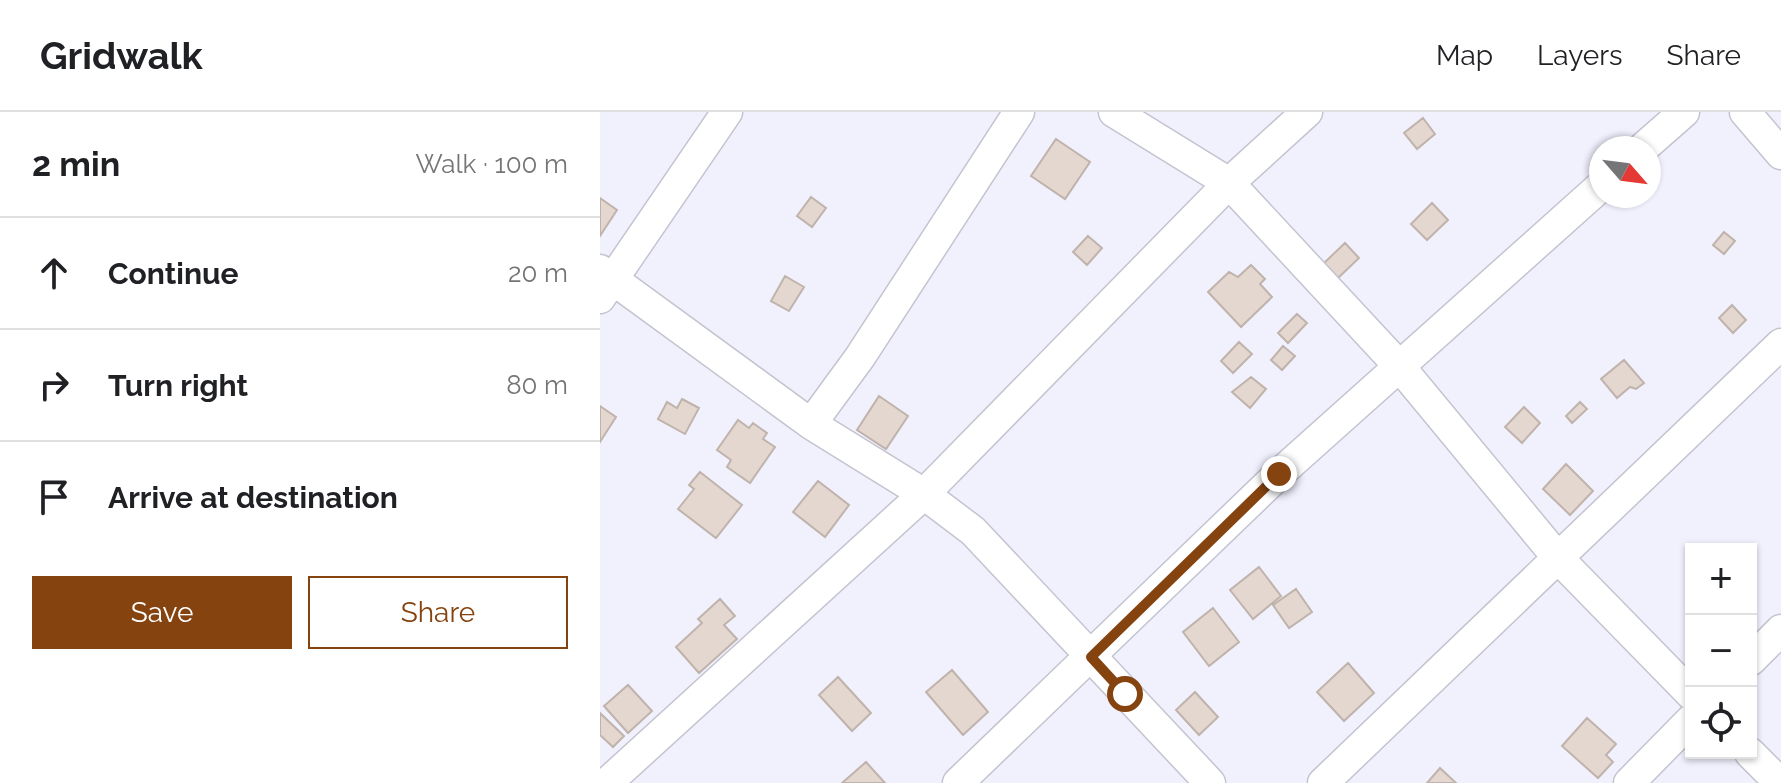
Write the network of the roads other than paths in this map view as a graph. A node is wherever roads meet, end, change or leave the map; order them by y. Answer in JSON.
{"nodes":[{"id":1,"x":727,"y":112,"type":"edge"},
{"id":2,"x":1019,"y":112,"type":"edge"},
{"id":3,"x":1114,"y":112,"type":"edge"},
{"id":4,"x":1307,"y":112,"type":"edge"},
{"id":5,"x":1684,"y":112,"type":"edge"},
{"id":6,"x":1745,"y":112,"type":"edge"},
{"id":7,"x":1657,"y":136,"type":"edge"},
{"id":8,"x":1781,"y":154,"type":"edge"},
{"id":9,"x":1229,"y":183,"type":"junction"},
{"id":10,"x":1589,"y":197,"type":"edge"},
{"id":11,"x":604,"y":282,"type":"edge"},
{"id":12,"x":1781,"y":344,"type":"edge"},
{"id":13,"x":1400,"y":367,"type":"junction"},
{"id":14,"x":811,"y":424,"type":"junction"},
{"id":15,"x":924,"y":494,"type":"junction"},
{"id":16,"x":1558,"y":558,"type":"junction"},
{"id":17,"x":1781,"y":630,"type":"edge"},
{"id":18,"x":1757,"y":654,"type":"edge"},
{"id":19,"x":1091,"y":657,"type":"junction"},
{"id":20,"x":1685,"y":688,"type":"edge"},
{"id":21,"x":1685,"y":726,"type":"edge"},
{"id":22,"x":1756,"y":759,"type":"edge"},
{"id":23,"x":607,"y":783,"type":"edge"},
{"id":24,"x":958,"y":783,"type":"edge"},
{"id":25,"x":1210,"y":783,"type":"edge"},
{"id":26,"x":1323,"y":783,"type":"edge"},
{"id":27,"x":1629,"y":783,"type":"edge"},
{"id":28,"x":1780,"y":783,"type":"edge"}],
"edges":[{"from":1,"to":11,"type":"street"},
{"from":2,"to":14,"type":"street"},
{"from":3,"to":9,"type":"street"},
{"from":4,"to":9,"type":"street"},
{"from":5,"to":7,"type":"street"},
{"from":6,"to":8,"type":"street"},
{"from":9,"to":13,"type":"street"},
{"from":9,"to":15,"type":"street"},
{"from":10,"to":13,"type":"street"},
{"from":11,"to":14,"type":"street"},
{"from":12,"to":16,"type":"street"},
{"from":13,"to":16,"type":"street"},
{"from":13,"to":19,"type":"street"},
{"from":14,"to":15,"type":"street"},
{"from":15,"to":19,"type":"street"},
{"from":15,"to":23,"type":"street"},
{"from":16,"to":20,"type":"street"},
{"from":16,"to":26,"type":"street"},
{"from":17,"to":18,"type":"street"},
{"from":19,"to":24,"type":"street"},
{"from":19,"to":25,"type":"street"},
{"from":21,"to":27,"type":"street"},
{"from":22,"to":28,"type":"street"}]}
